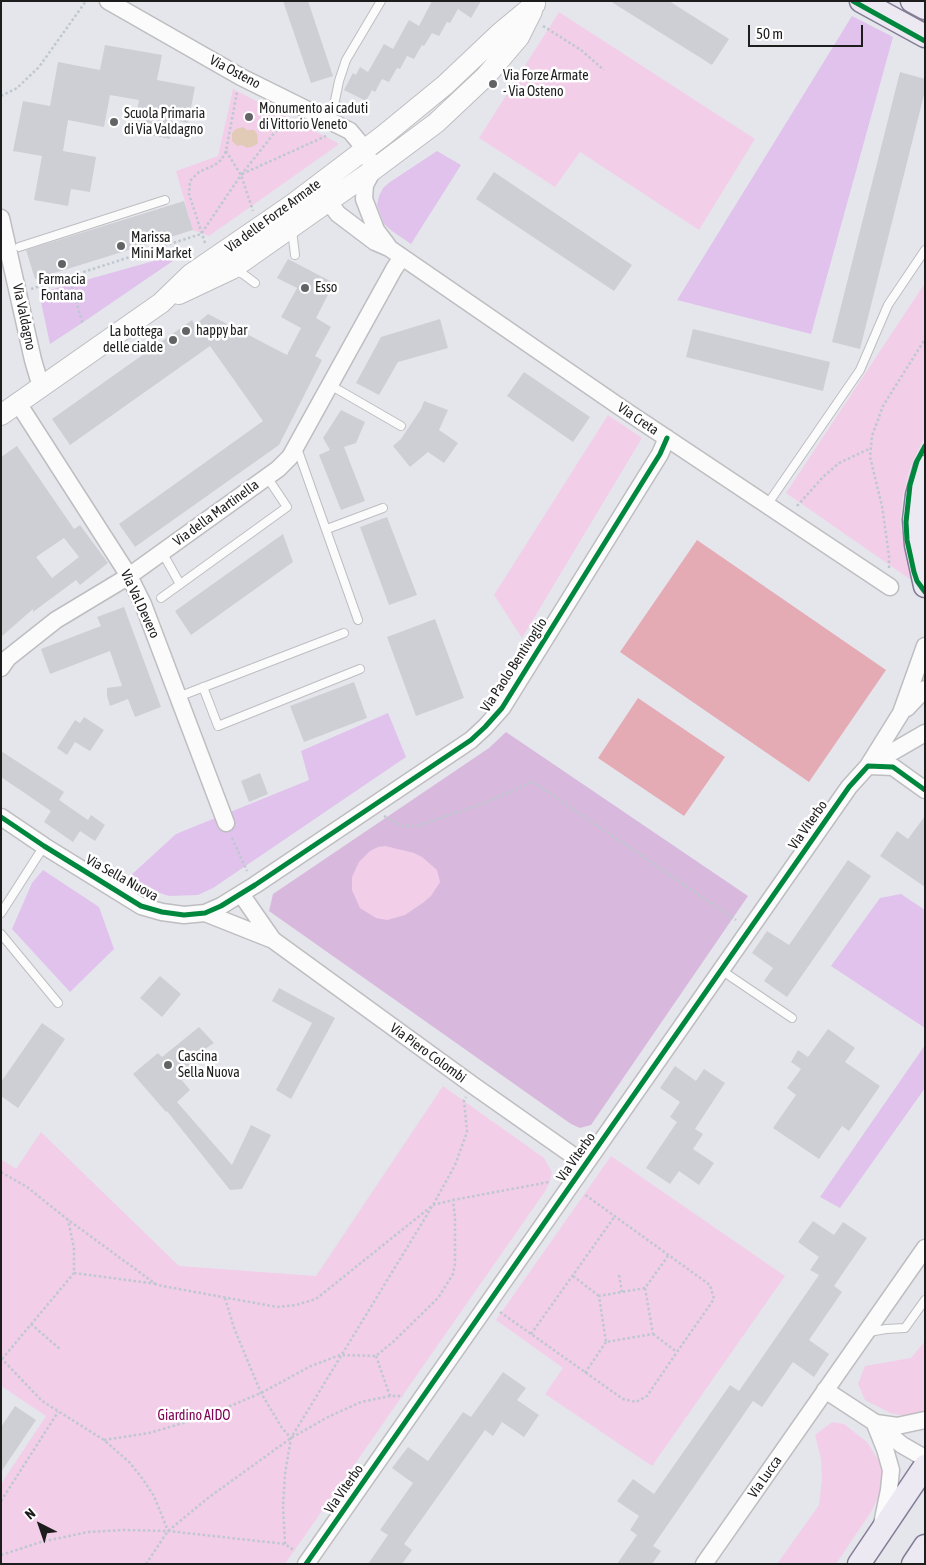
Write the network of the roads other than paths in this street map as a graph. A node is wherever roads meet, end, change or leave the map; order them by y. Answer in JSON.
{"nodes":[{"id":1,"x":108,"y":1,"type":"edge"},
{"id":2,"x":381,"y":1,"type":"edge"},
{"id":3,"x":860,"y":1,"type":"edge"},
{"id":4,"x":912,"y":1,"type":"edge"},
{"id":5,"x":536,"y":2,"type":"edge"},
{"id":6,"x":925,"y":8,"type":"edge"},
{"id":7,"x":925,"y":36,"type":"edge"},
{"id":8,"x":329,"y":128,"type":"junction"},
{"id":9,"x":365,"y":148,"type":"junction"},
{"id":10,"x":373,"y":170,"type":"junction"},
{"id":11,"x":324,"y":180,"type":"junction"},
{"id":12,"x":165,"y":200,"type":"dead end"},
{"id":13,"x":328,"y":201,"type":"junction"},
{"id":14,"x":274,"y":216,"type":"junction"},
{"id":15,"x":1,"y":218,"type":"edge"},
{"id":16,"x":292,"y":227,"type":"junction"},
{"id":17,"x":20,"y":247,"type":"dead end"},
{"id":18,"x":228,"y":249,"type":"junction"},
{"id":19,"x":925,"y":250,"type":"edge"},
{"id":20,"x":396,"y":252,"type":"junction"},
{"id":21,"x":295,"y":255,"type":"dead end"},
{"id":22,"x":232,"y":269,"type":"junction"},
{"id":23,"x":255,"y":283,"type":"dead end"},
{"id":24,"x":161,"y":303,"type":"junction"},
{"id":25,"x":330,"y":385,"type":"junction"},
{"id":26,"x":41,"y":387,"type":"junction"},
{"id":27,"x":6,"y":410,"type":"edge"},
{"id":28,"x":401,"y":426,"type":"dead end"},
{"id":29,"x":667,"y":438,"type":"junction"},
{"id":30,"x":296,"y":445,"type":"junction"},
{"id":31,"x":925,"y":467,"type":"edge"},
{"id":32,"x":267,"y":477,"type":"junction"},
{"id":33,"x":767,"y":505,"type":"junction"},
{"id":34,"x":383,"y":508,"type":"dead end"},
{"id":35,"x":327,"y":529,"type":"junction"},
{"id":36,"x":162,"y":552,"type":"junction"},
{"id":37,"x":129,"y":576,"type":"junction"},
{"id":38,"x":180,"y":584,"type":"junction"},
{"id":39,"x":925,"y":586,"type":"edge"},
{"id":40,"x":890,"y":588,"type":"dead end"},
{"id":41,"x":161,"y":598,"type":"dead end"},
{"id":42,"x":358,"y":620,"type":"dead end"},
{"id":43,"x":344,"y":633,"type":"dead end"},
{"id":44,"x":925,"y":646,"type":"edge"},
{"id":45,"x":1,"y":668,"type":"edge"},
{"id":46,"x":360,"y":669,"type":"dead end"},
{"id":47,"x":203,"y":687,"type":"junction"},
{"id":48,"x":925,"y":689,"type":"edge"},
{"id":49,"x":178,"y":696,"type":"junction"},
{"id":50,"x":902,"y":713,"type":"junction"},
{"id":51,"x":925,"y":733,"type":"edge"},
{"id":52,"x":868,"y":766,"type":"junction"},
{"id":53,"x":925,"y":790,"type":"edge"},
{"id":54,"x":1,"y":817,"type":"edge"},
{"id":55,"x":226,"y":823,"type":"road end"},
{"id":56,"x":44,"y":846,"type":"junction"},
{"id":57,"x":241,"y":894,"type":"junction"},
{"id":58,"x":1,"y":913,"type":"edge"},
{"id":59,"x":205,"y":913,"type":"junction"},
{"id":60,"x":1,"y":934,"type":"edge"},
{"id":61,"x":273,"y":940,"type":"junction"},
{"id":62,"x":721,"y":970,"type":"junction"},
{"id":63,"x":58,"y":1003,"type":"dead end"},
{"id":64,"x":792,"y":1018,"type":"dead end"},
{"id":65,"x":585,"y":1164,"type":"junction"},
{"id":66,"x":925,"y":1248,"type":"edge"},
{"id":67,"x":925,"y":1300,"type":"edge"},
{"id":68,"x":866,"y":1332,"type":"junction"},
{"id":69,"x":825,"y":1390,"type":"junction"},
{"id":70,"x":925,"y":1420,"type":"edge"},
{"id":71,"x":874,"y":1422,"type":"junction"},
{"id":72,"x":925,"y":1458,"type":"edge"},
{"id":73,"x":925,"y":1466,"type":"edge"},
{"id":74,"x":880,"y":1533,"type":"junction"},
{"id":75,"x":925,"y":1546,"type":"edge"},
{"id":76,"x":301,"y":1558,"type":"edge"},
{"id":77,"x":704,"y":1564,"type":"edge"},
{"id":78,"x":859,"y":1564,"type":"edge"},
{"id":79,"x":913,"y":1564,"type":"edge"}],
"edges":[{"from":1,"to":8,"type":"street","name":"Via Osteno"},
{"from":2,"to":8,"type":"lane"},
{"from":3,"to":7,"type":"main road"},
{"from":4,"to":6,"type":"main road"},
{"from":5,"to":9,"type":"street","name":"Via delle Forze Armate"},
{"from":5,"to":10,"type":"street","name":"Via delle Forze Armate"},
{"from":8,"to":9,"type":"street","name":"Via Osteno"},
{"from":9,"to":10,"type":"street","name":"Via Osteno"},
{"from":9,"to":11,"type":"street","name":"Via delle Forze Armate"},
{"from":10,"to":13,"type":"street","name":"Via delle Forze Armate"},
{"from":10,"to":20,"type":"street","name":"Via Creta"},
{"from":11,"to":13,"type":"street"},
{"from":11,"to":14,"type":"street","name":"Via delle Forze Armate"},
{"from":12,"to":17,"type":"lane"},
{"from":13,"to":16,"type":"street","name":"Via delle Forze Armate"},
{"from":13,"to":20,"type":"street","name":"Via Creta"},
{"from":14,"to":16,"type":"street"},
{"from":14,"to":18,"type":"street","name":"Via delle Forze Armate"},
{"from":15,"to":26,"type":"street","name":"Via Valdagno"},
{"from":16,"to":21,"type":"lane"},
{"from":16,"to":22,"type":"street","name":"Via delle Forze Armate"},
{"from":18,"to":22,"type":"street"},
{"from":18,"to":24,"type":"street","name":"Via delle Forze Armate"},
{"from":19,"to":33,"type":"lane"},
{"from":20,"to":25,"type":"street","name":"Via della Martinella"},
{"from":20,"to":29,"type":"street","name":"Via Creta"},
{"from":22,"to":23,"type":"lane"},
{"from":22,"to":24,"type":"street","name":"Via delle Forze Armate"},
{"from":24,"to":26,"type":"street","name":"Via delle Forze Armate"},
{"from":25,"to":28,"type":"lane"},
{"from":25,"to":30,"type":"street","name":"Via della Martinella"},
{"from":26,"to":27,"type":"street","name":"Via delle Forze Armate"},
{"from":27,"to":37,"type":"street","name":"Via Val Devero"},
{"from":29,"to":33,"type":"street","name":"Via Creta"},
{"from":29,"to":57,"type":"street","name":"Via Paolo Bentivoglio"},
{"from":30,"to":32,"type":"street","name":"Via della Martinella"},
{"from":30,"to":35,"type":"lane"},
{"from":31,"to":39,"type":"main road"},
{"from":32,"to":36,"type":"street","name":"Via della Martinella"},
{"from":32,"to":38,"type":"lane","name":"Via Val Devero"},
{"from":33,"to":40,"type":"street","name":"Via Creta"},
{"from":34,"to":35,"type":"lane"},
{"from":35,"to":42,"type":"lane"},
{"from":36,"to":37,"type":"street","name":"Via della Martinella"},
{"from":36,"to":38,"type":"lane"},
{"from":37,"to":45,"type":"street","name":"Via della Martinella"},
{"from":37,"to":49,"type":"street","name":"Via Val Devero"},
{"from":38,"to":41,"type":"lane","name":"Via Val Devero"},
{"from":43,"to":47,"type":"lane"},
{"from":44,"to":50,"type":"street","name":"Via Viterbo"},
{"from":46,"to":47,"type":"lane"},
{"from":47,"to":49,"type":"lane"},
{"from":48,"to":50,"type":"street","name":"Via Viterbo"},
{"from":49,"to":55,"type":"street","name":"Via Val Devero"},
{"from":50,"to":52,"type":"street","name":"Via Viterbo"},
{"from":51,"to":52,"type":"street","name":"Via Viterbo"},
{"from":52,"to":53,"type":"street"},
{"from":52,"to":62,"type":"street","name":"Via Viterbo"},
{"from":54,"to":56,"type":"street","name":"Via Sella Nuova"},
{"from":56,"to":58,"type":"lane"},
{"from":56,"to":59,"type":"street","name":"Via Sella Nuova"},
{"from":57,"to":59,"type":"street","name":"Via Sella Nuova"},
{"from":57,"to":61,"type":"street","name":"Via Piero Colombi"},
{"from":59,"to":61,"type":"street","name":"Via Piero Colombi"},
{"from":60,"to":63,"type":"lane"},
{"from":61,"to":65,"type":"street","name":"Via Piero Colombi"},
{"from":62,"to":64,"type":"lane"},
{"from":62,"to":65,"type":"street","name":"Via Viterbo"},
{"from":65,"to":76,"type":"street","name":"Via Viterbo"},
{"from":66,"to":68,"type":"street","name":"Via Lucca"},
{"from":67,"to":68,"type":"lane"},
{"from":68,"to":69,"type":"street","name":"Via Lucca"},
{"from":69,"to":71,"type":"street"},
{"from":69,"to":77,"type":"street","name":"Via Lucca"},
{"from":70,"to":71,"type":"street"},
{"from":71,"to":72,"type":"street"},
{"from":71,"to":74,"type":"street"},
{"from":73,"to":74,"type":"main road"},
{"from":74,"to":78,"type":"main road"},
{"from":75,"to":79,"type":"main road"}]}
